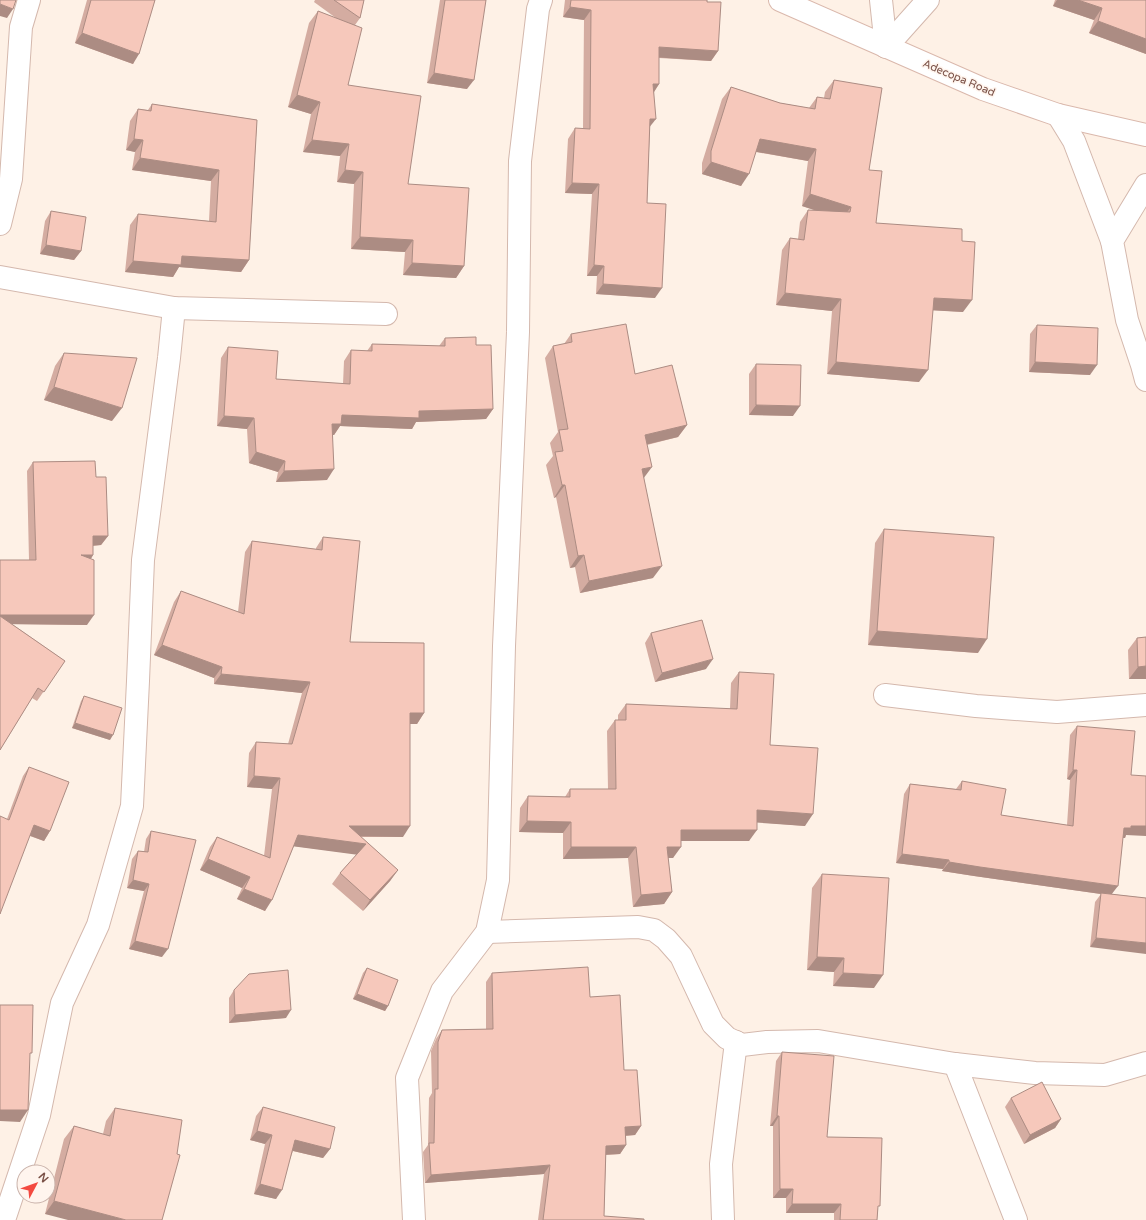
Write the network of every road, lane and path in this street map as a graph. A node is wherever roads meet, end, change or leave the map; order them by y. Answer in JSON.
{"nodes":[{"id":1,"x":29,"y":0,"type":"edge"},
{"id":2,"x":540,"y":0,"type":"edge"},
{"id":3,"x":780,"y":0,"type":"edge"},
{"id":4,"x":881,"y":0,"type":"edge"},
{"id":5,"x":928,"y":0,"type":"edge"},
{"id":6,"x":886,"y":47,"type":"junction"},
{"id":7,"x":1058,"y":115,"type":"junction"},
{"id":8,"x":1146,"y":135,"type":"edge"},
{"id":9,"x":1146,"y":185,"type":"edge"},
{"id":10,"x":0,"y":224,"type":"edge"},
{"id":11,"x":1112,"y":241,"type":"junction"},
{"id":12,"x":0,"y":277,"type":"edge"},
{"id":13,"x":174,"y":308,"type":"junction"},
{"id":14,"x":386,"y":314,"type":"dead end"},
{"id":15,"x":1146,"y":380,"type":"edge"},
{"id":16,"x":885,"y":695,"type":"dead end"},
{"id":17,"x":1146,"y":705,"type":"edge"},
{"id":18,"x":487,"y":932,"type":"junction"},
{"id":19,"x":736,"y":1042,"type":"junction"},
{"id":20,"x":1146,"y":1063,"type":"edge"},
{"id":21,"x":955,"y":1064,"type":"junction"},
{"id":22,"x":4,"y":1220,"type":"edge"},
{"id":23,"x":414,"y":1220,"type":"edge"},
{"id":24,"x":723,"y":1220,"type":"edge"},
{"id":25,"x":1016,"y":1220,"type":"edge"}],
"edges":[{"from":1,"to":10,"type":"street"},
{"from":2,"to":18,"type":"street"},
{"from":3,"to":6,"type":"street","name":"Adecopa Road"},
{"from":4,"to":6,"type":"street"},
{"from":5,"to":6,"type":"street"},
{"from":6,"to":7,"type":"street","name":"Adecopa Road"},
{"from":7,"to":8,"type":"street","name":"Adecopa Road"},
{"from":7,"to":11,"type":"street"},
{"from":9,"to":11,"type":"street"},
{"from":11,"to":15,"type":"street"},
{"from":12,"to":13,"type":"street"},
{"from":13,"to":14,"type":"street"},
{"from":13,"to":22,"type":"street"},
{"from":16,"to":17,"type":"street"},
{"from":18,"to":19,"type":"street"},
{"from":18,"to":23,"type":"street"},
{"from":19,"to":21,"type":"street"},
{"from":19,"to":24,"type":"street"},
{"from":20,"to":21,"type":"street"},
{"from":21,"to":25,"type":"street"}]}
